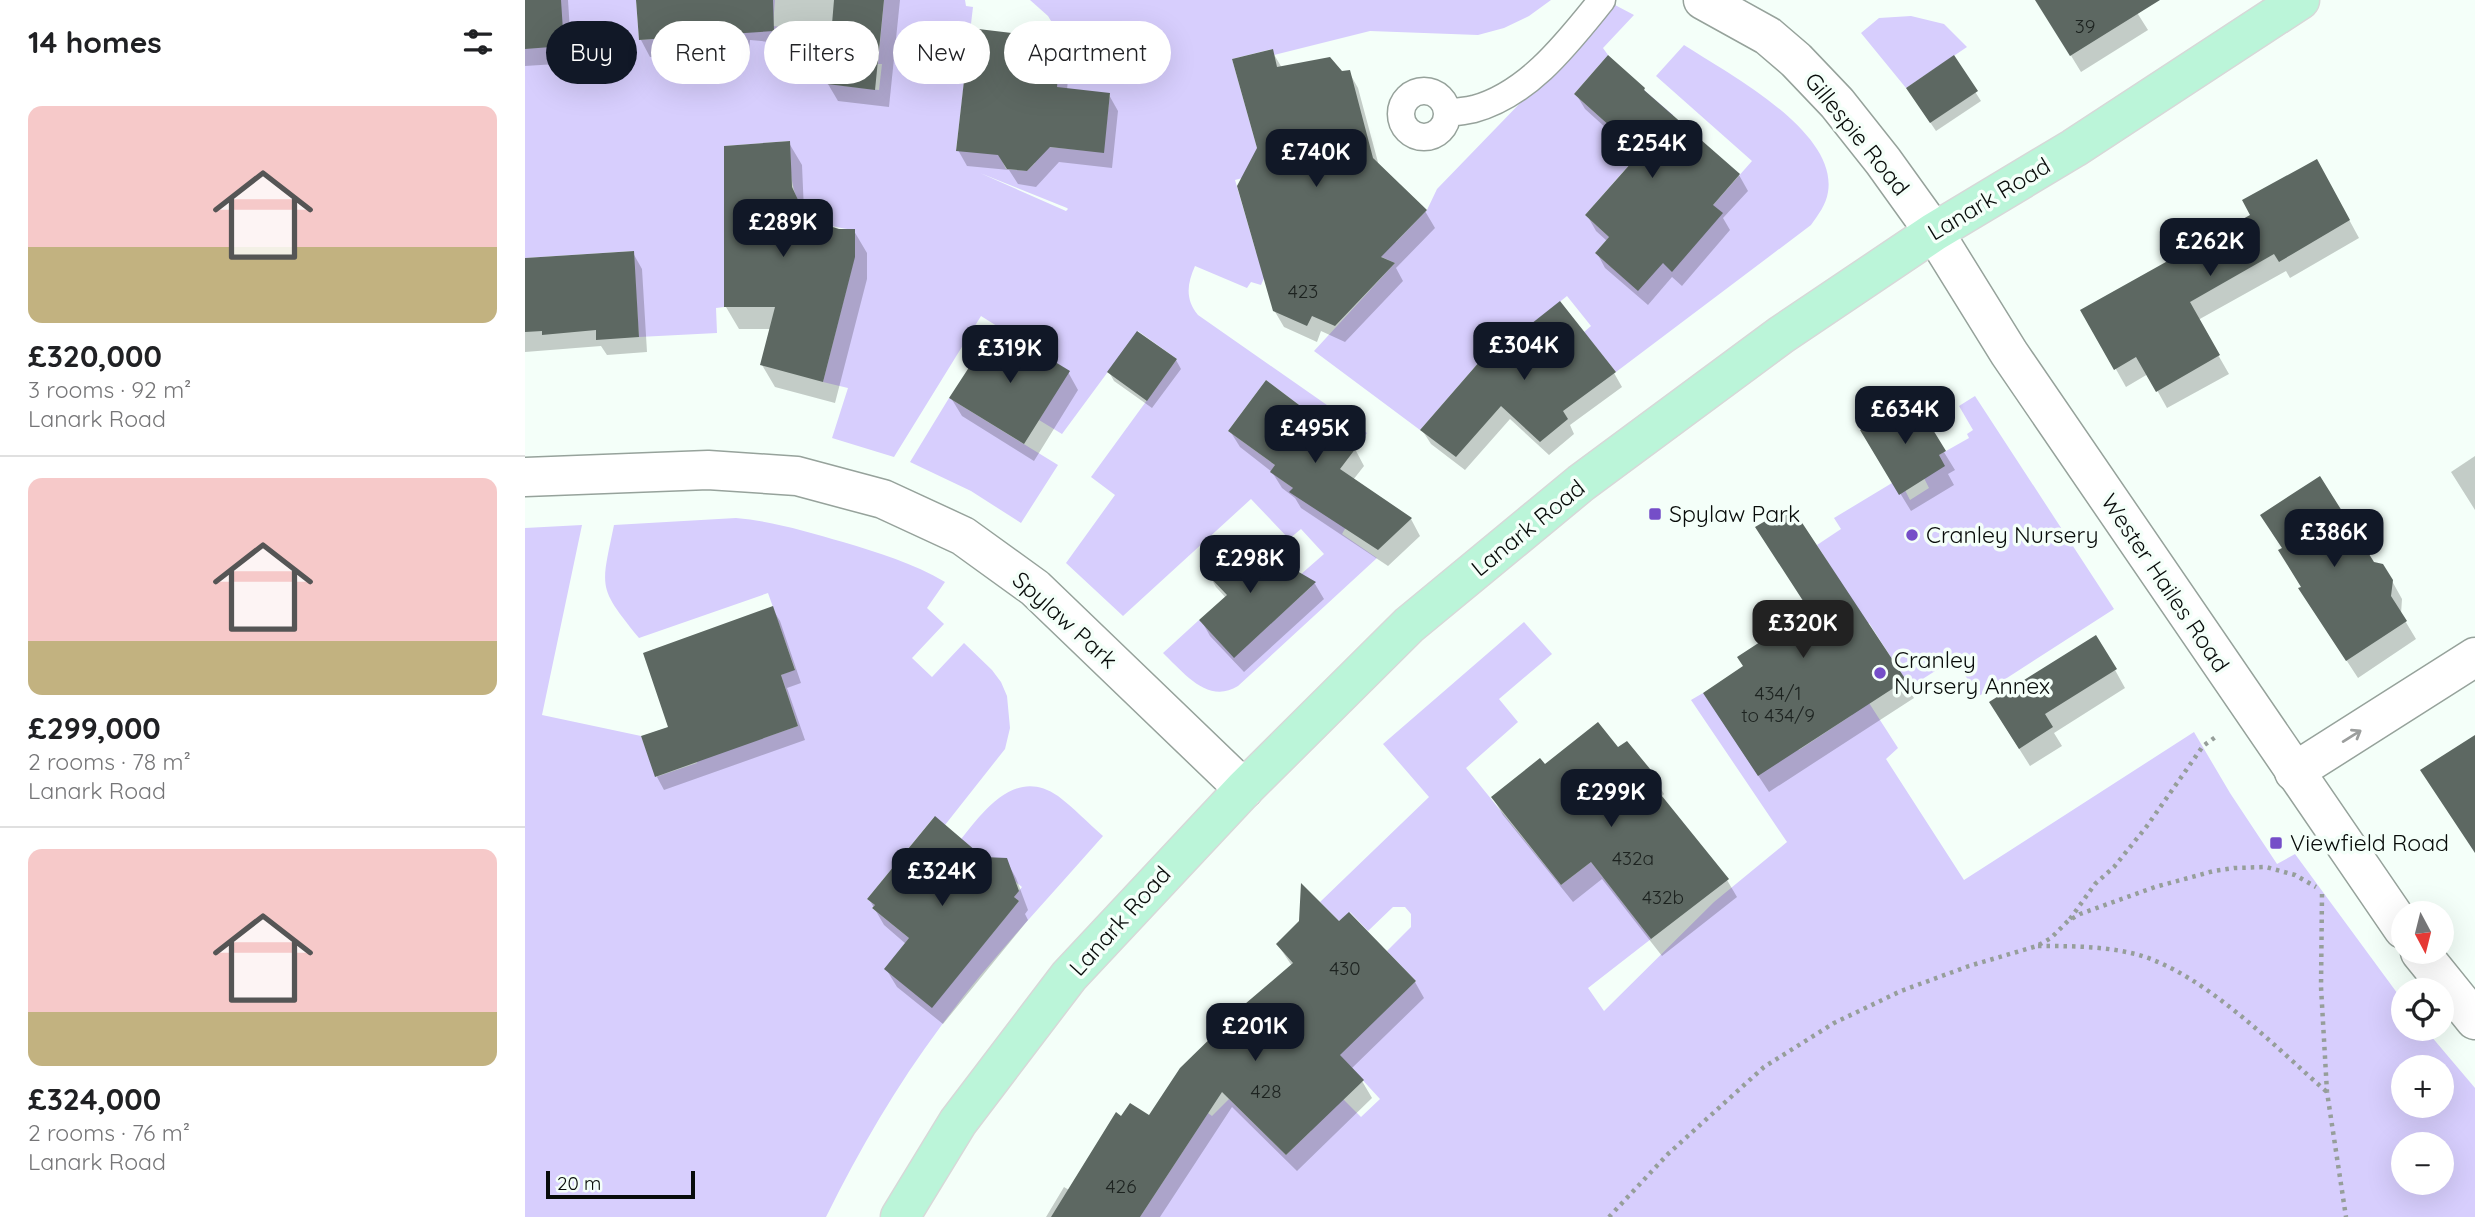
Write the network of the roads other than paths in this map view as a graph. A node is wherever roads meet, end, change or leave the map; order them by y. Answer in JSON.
{"nodes":[{"id":1,"x":1602,"y":0,"type":"edge"},
{"id":2,"x":1703,"y":0,"type":"edge"},
{"id":3,"x":2300,"y":0,"type":"edge"},
{"id":4,"x":1447,"y":113,"type":"dead end"},
{"id":5,"x":1934,"y":232,"type":"junction"},
{"id":6,"x":525,"y":477,"type":"edge"},
{"id":7,"x":2475,"y":657,"type":"edge"},
{"id":8,"x":2294,"y":772,"type":"junction"},
{"id":9,"x":1244,"y":789,"type":"junction"},
{"id":10,"x":2391,"y":912,"type":"edge"},
{"id":11,"x":2430,"y":964,"type":"edge"},
{"id":12,"x":2475,"y":1020,"type":"edge"},
{"id":13,"x":900,"y":1217,"type":"edge"}],
"edges":[{"from":1,"to":4,"type":"lane"},
{"from":2,"to":5,"type":"main road","name":"Gillespie Road"},
{"from":3,"to":5,"type":"main road","name":"Lanark Road"},
{"from":5,"to":8,"type":"main road","name":"Wester Hailes Road"},
{"from":5,"to":9,"type":"main road","name":"Lanark Road"},
{"from":6,"to":9,"type":"main road","name":"Spylaw Park"},
{"from":8,"to":7,"type":"main road","one_way":true},
{"from":8,"to":10,"type":"main road","name":"Wester Hailes Road"},
{"from":9,"to":13,"type":"main road","name":"Lanark Road"},
{"from":11,"to":12,"type":"main road"}]}
